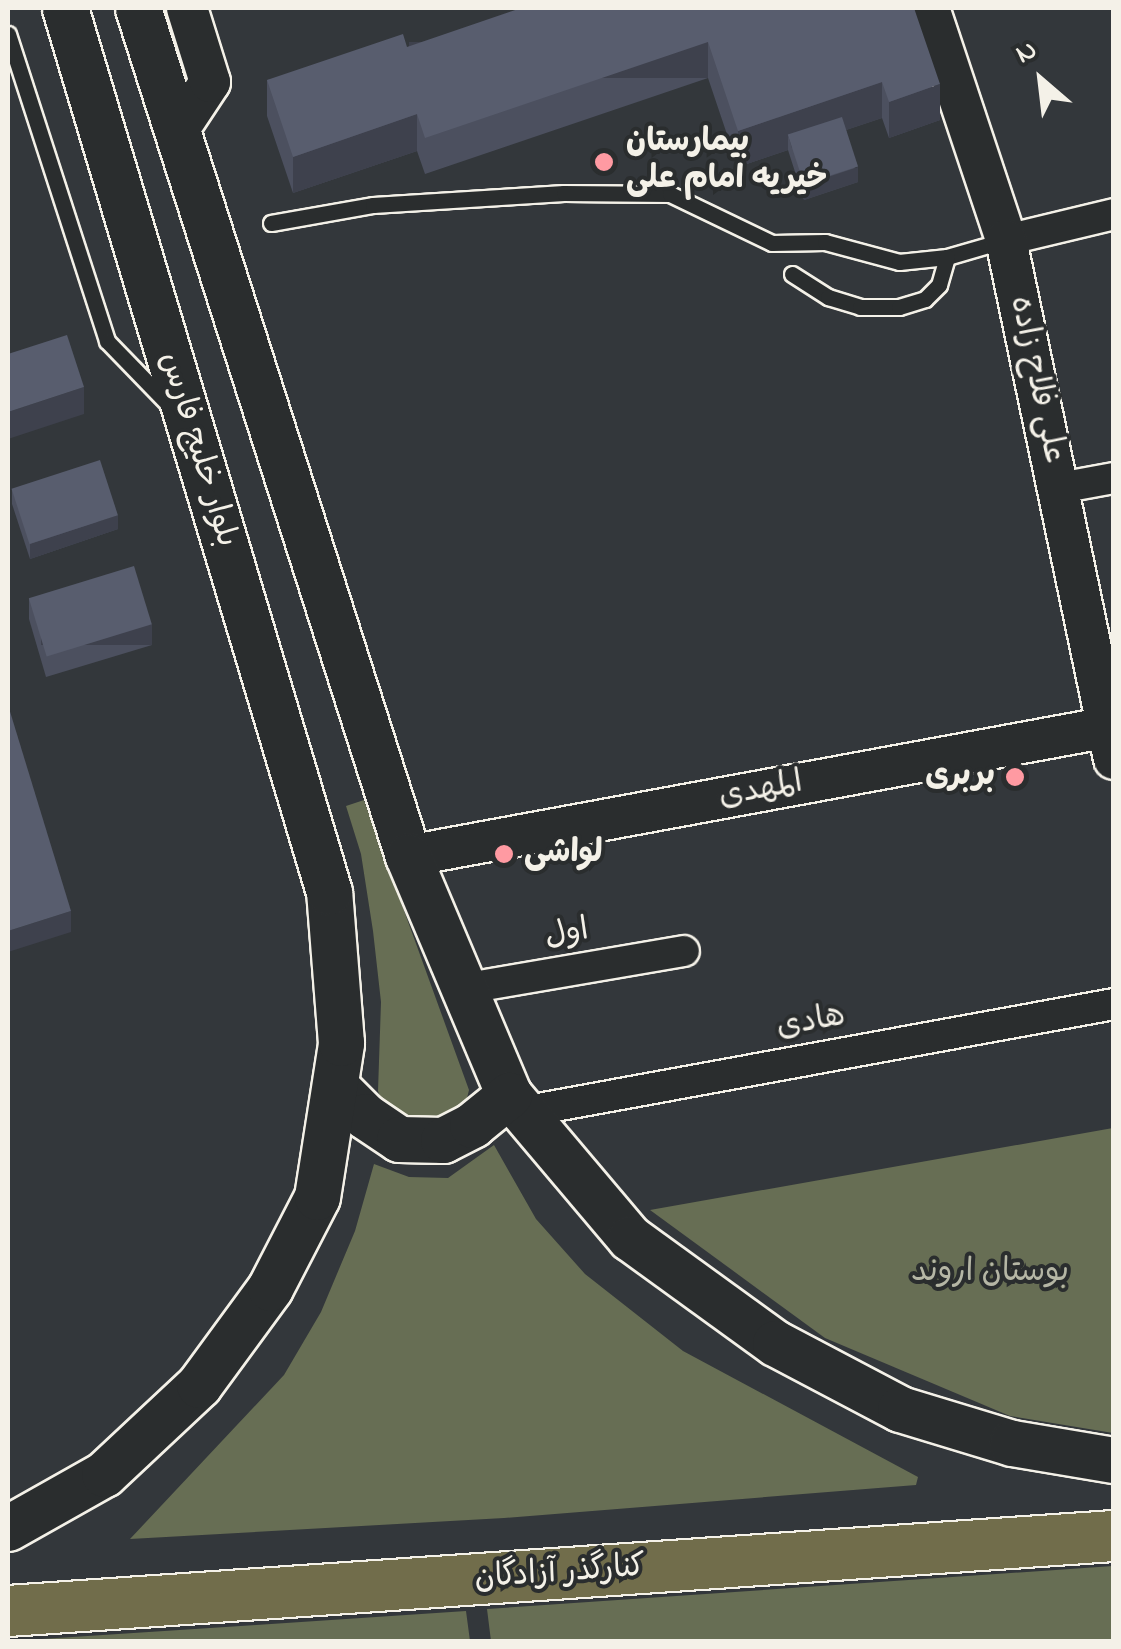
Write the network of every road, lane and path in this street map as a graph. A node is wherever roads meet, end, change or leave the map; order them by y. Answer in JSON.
{"nodes":[{"id":1,"x":65,"y":8,"type":"edge"},
{"id":2,"x":138,"y":8,"type":"edge"},
{"id":3,"x":187,"y":8,"type":"edge"},
{"id":4,"x":929,"y":8,"type":"edge"},
{"id":5,"x":8,"y":34,"type":"edge"},
{"id":6,"x":177,"y":132,"type":"junction"},
{"id":7,"x":1114,"y":214,"type":"edge"},
{"id":8,"x":271,"y":223,"type":"dead end"},
{"id":9,"x":1006,"y":240,"type":"junction"},
{"id":10,"x":947,"y":258,"type":"junction"},
{"id":11,"x":792,"y":274,"type":"dead end"},
{"id":12,"x":190,"y":426,"type":"junction"},
{"id":13,"x":1114,"y":478,"type":"edge"},
{"id":14,"x":1059,"y":488,"type":"junction"},
{"id":15,"x":1111,"y":737,"type":"edge"},
{"id":16,"x":408,"y":856,"type":"junction"},
{"id":17,"x":684,"y":951,"type":"dead end"},
{"id":18,"x":462,"y":989,"type":"junction"},
{"id":19,"x":1114,"y":1004,"type":"edge"},
{"id":20,"x":336,"y":1087,"type":"junction"},
{"id":21,"x":515,"y":1103,"type":"junction"},
{"id":22,"x":1114,"y":1460,"type":"edge"},
{"id":23,"x":8,"y":1528,"type":"edge"},
{"id":24,"x":1114,"y":1536,"type":"edge"},
{"id":25,"x":8,"y":1612,"type":"edge"}],
"edges":[{"from":1,"to":12,"type":"main road","name":"بلوار خلیج فارس"},
{"from":2,"to":6,"type":"main road"},
{"from":3,"to":6,"type":"street"},
{"from":4,"to":9,"type":"street","name":"علی فلاح زاده"},
{"from":5,"to":12,"type":"lane"},
{"from":6,"to":16,"type":"main road"},
{"from":7,"to":9,"type":"street"},
{"from":8,"to":10,"type":"lane"},
{"from":9,"to":10,"type":"lane"},
{"from":9,"to":14,"type":"street","name":"علی فلاح زاده"},
{"from":10,"to":11,"type":"lane"},
{"from":12,"to":20,"type":"main road","name":"بلوار خلیج فارس"},
{"from":13,"to":14,"type":"street"},
{"from":14,"to":15,"type":"street","name":"علی فلاح زاده"},
{"from":15,"to":16,"type":"street","name":"المهدی"},
{"from":16,"to":18,"type":"main road"},
{"from":17,"to":18,"type":"street","name":"اول"},
{"from":18,"to":21,"type":"main road"},
{"from":19,"to":21,"type":"street","name":"هادی"},
{"from":20,"to":21,"type":"main road"},
{"from":20,"to":23,"type":"main road","name":"بلوار خلیج فارس"},
{"from":21,"to":22,"type":"main road"},
{"from":24,"to":25,"type":"main road","name":"کنارگذر آزادگان"}]}
